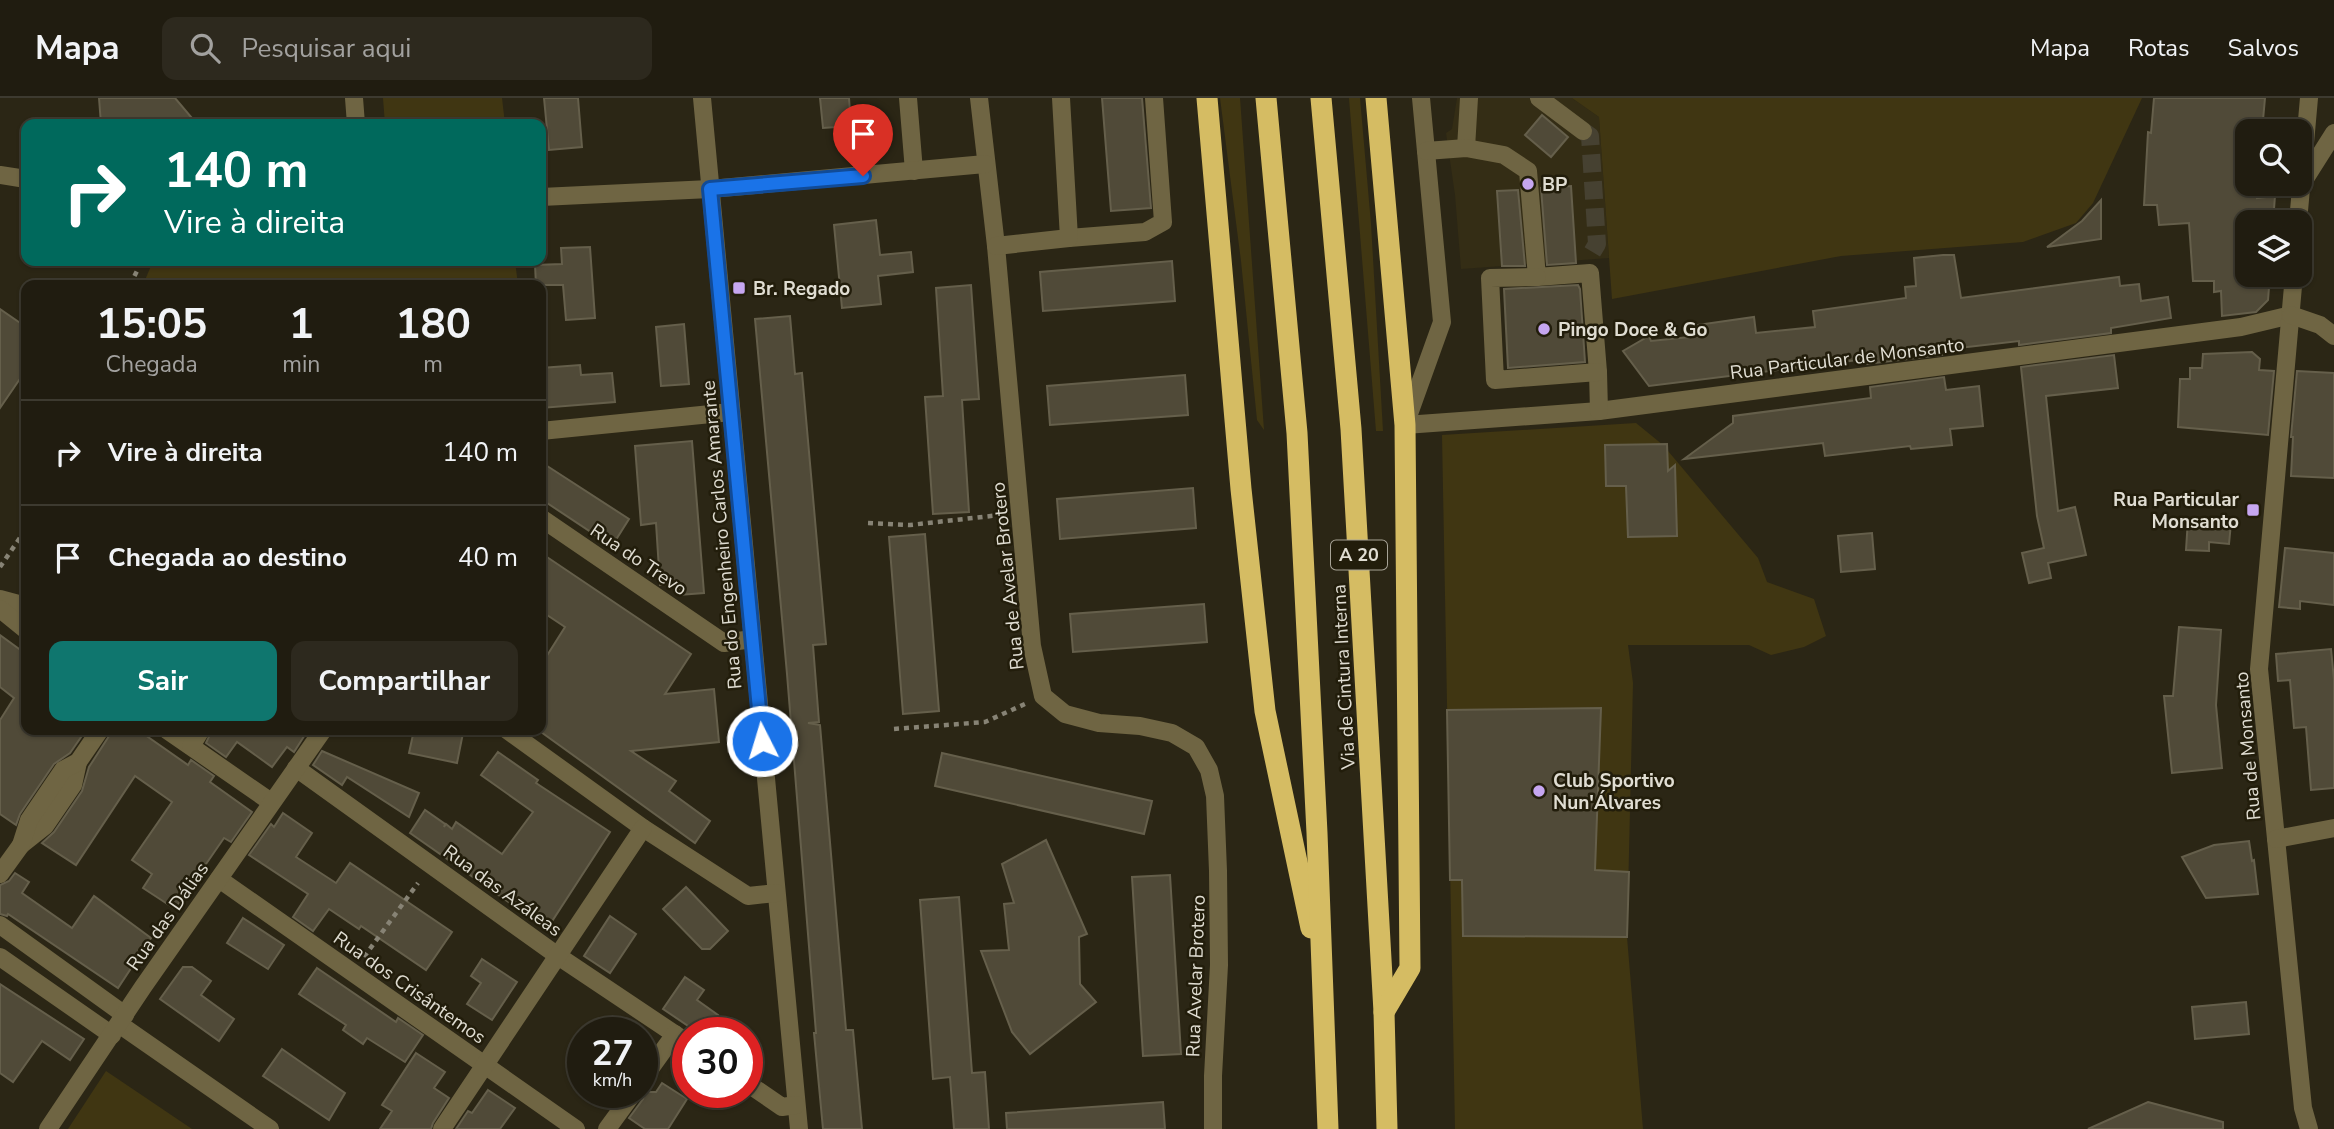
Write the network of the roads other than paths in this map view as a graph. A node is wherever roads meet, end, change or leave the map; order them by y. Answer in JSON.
{"nodes":[{"id":1,"x":354,"y":98,"type":"edge"},
{"id":2,"x":702,"y":98,"type":"edge"},
{"id":3,"x":908,"y":98,"type":"edge"},
{"id":4,"x":978,"y":98,"type":"edge"},
{"id":5,"x":1061,"y":98,"type":"edge"},
{"id":6,"x":1154,"y":98,"type":"edge"},
{"id":7,"x":1207,"y":98,"type":"edge"},
{"id":8,"x":1266,"y":98,"type":"edge"},
{"id":9,"x":1321,"y":98,"type":"edge"},
{"id":10,"x":1376,"y":98,"type":"edge"},
{"id":11,"x":1421,"y":98,"type":"edge"},
{"id":12,"x":1469,"y":98,"type":"edge"},
{"id":13,"x":1539,"y":98,"type":"edge"},
{"id":14,"x":2309,"y":98,"type":"edge"},
{"id":15,"x":356,"y":119,"type":"edge"},
{"id":16,"x":2307,"y":119,"type":"edge"},
{"id":17,"x":1583,"y":131,"type":"tunnel mouth"},
{"id":18,"x":2334,"y":133,"type":"edge"},
{"id":19,"x":1466,"y":148,"type":"junction"},
{"id":20,"x":1426,"y":152,"type":"junction"},
{"id":21,"x":985,"y":164,"type":"junction"},
{"id":22,"x":2312,"y":168,"type":"edge"},
{"id":23,"x":914,"y":171,"type":"junction"},
{"id":24,"x":0,"y":175,"type":"edge"},
{"id":25,"x":21,"y":178,"type":"edge"},
{"id":26,"x":710,"y":189,"type":"junction"},
{"id":27,"x":546,"y":197,"type":"edge"},
{"id":28,"x":1069,"y":238,"type":"junction"},
{"id":29,"x":996,"y":246,"type":"junction"},
{"id":30,"x":1537,"y":276,"type":"junction"},
{"id":31,"x":2293,"y":287,"type":"edge"},
{"id":32,"x":2291,"y":315,"type":"junction"},
{"id":33,"x":2334,"y":336,"type":"edge"},
{"id":34,"x":1598,"y":372,"type":"junction"},
{"id":35,"x":1599,"y":411,"type":"junction"},
{"id":36,"x":731,"y":412,"type":"junction"},
{"id":37,"x":1405,"y":425,"type":"junction"},
{"id":38,"x":546,"y":430,"type":"edge"},
{"id":39,"x":546,"y":521,"type":"edge"},
{"id":40,"x":0,"y":599,"type":"edge"},
{"id":41,"x":21,"y":605,"type":"edge"},
{"id":42,"x":0,"y":610,"type":"edge"},
{"id":43,"x":21,"y":626,"type":"edge"},
{"id":44,"x":752,"y":639,"type":"junction"},
{"id":45,"x":97,"y":735,"type":"edge"},
{"id":46,"x":174,"y":735,"type":"edge"},
{"id":47,"x":198,"y":735,"type":"edge"},
{"id":48,"x":319,"y":735,"type":"edge"},
{"id":49,"x":514,"y":735,"type":"edge"},
{"id":50,"x":191,"y":746,"type":"junction"},
{"id":51,"x":296,"y":768,"type":"junction"},
{"id":52,"x":271,"y":802,"type":"junction"},
{"id":53,"x":1216,"y":825,"type":"joint"},
{"id":54,"x":643,"y":828,"type":"junction"},
{"id":55,"x":2334,"y":828,"type":"edge"},
{"id":56,"x":2276,"y":839,"type":"junction"},
{"id":57,"x":0,"y":874,"type":"edge"},
{"id":58,"x":219,"y":879,"type":"junction"},
{"id":59,"x":776,"y":893,"type":"junction"},
{"id":60,"x":0,"y":925,"type":"edge"},
{"id":61,"x":16,"y":936,"type":"junction"},
{"id":62,"x":558,"y":956,"type":"junction"},
{"id":63,"x":0,"y":957,"type":"edge"},
{"id":64,"x":1322,"y":980,"type":"junction"},
{"id":65,"x":1384,"y":1012,"type":"junction"},
{"id":66,"x":122,"y":1019,"type":"junction"},
{"id":67,"x":672,"y":1033,"type":"edge"},
{"id":68,"x":672,"y":1048,"type":"edge"},
{"id":69,"x":658,"y":1063,"type":"edge"},
{"id":70,"x":486,"y":1066,"type":"junction"},
{"id":71,"x":763,"y":1094,"type":"edge"},
{"id":72,"x":796,"y":1105,"type":"junction"},
{"id":73,"x":622,"y":1108,"type":"edge"},
{"id":74,"x":48,"y":1129,"type":"edge"},
{"id":75,"x":270,"y":1129,"type":"edge"},
{"id":76,"x":442,"y":1129,"type":"edge"},
{"id":77,"x":576,"y":1129,"type":"edge"},
{"id":78,"x":607,"y":1129,"type":"edge"},
{"id":79,"x":799,"y":1129,"type":"edge"},
{"id":80,"x":1213,"y":1129,"type":"edge"},
{"id":81,"x":1328,"y":1129,"type":"edge"},
{"id":82,"x":1387,"y":1129,"type":"edge"},
{"id":83,"x":2309,"y":1129,"type":"edge"}],
"edges":[{"from":1,"to":15,"type":"street"},
{"from":2,"to":26,"type":"street","name":"Rua do Engenheiro Carlos Amarante"},
{"from":3,"to":23,"type":"street"},
{"from":4,"to":21,"type":"street","name":"Rua de Avelar Brotero"},
{"from":5,"to":28,"type":"street"},
{"from":6,"to":28,"type":"street"},
{"from":7,"to":64,"type":"highway"},
{"from":8,"to":64,"type":"highway","name":"Via de Cintura Interna","number":"A 20"},
{"from":9,"to":65,"type":"highway","name":"Via de Cintura Interna","number":"A 20"},
{"from":10,"to":37,"type":"highway"},
{"from":11,"to":20,"type":"street"},
{"from":12,"to":19,"type":"street"},
{"from":13,"to":17,"type":"street"},
{"from":14,"to":16,"type":"street"},
{"from":18,"to":22,"type":"street"},
{"from":19,"to":20,"type":"street"},
{"from":19,"to":30,"type":"street"},
{"from":20,"to":37,"type":"street"},
{"from":21,"to":23,"type":"street"},
{"from":21,"to":29,"type":"street","name":"Rua de Avelar Brotero"},
{"from":23,"to":26,"type":"street"},
{"from":24,"to":25,"type":"street"},
{"from":26,"to":27,"type":"street"},
{"from":26,"to":36,"type":"street","name":"Rua do Engenheiro Carlos Amarante"},
{"from":28,"to":29,"type":"street"},
{"from":29,"to":53,"type":"street","name":"Rua de Avelar Brotero"},
{"from":30,"to":34,"type":"street"},
{"from":30,"to":34,"type":"street"},
{"from":31,"to":32,"type":"street","name":"Rua de Monsanto"},
{"from":32,"to":33,"type":"street"},
{"from":32,"to":35,"type":"street","name":"Rua Particular de Monsanto"},
{"from":32,"to":56,"type":"street","name":"Rua de Monsanto"},
{"from":34,"to":35,"type":"street"},
{"from":35,"to":37,"type":"street","name":"Rua Particular de Monsanto"},
{"from":36,"to":38,"type":"street"},
{"from":36,"to":44,"type":"street","name":"Rua do Engenheiro Carlos Amarante"},
{"from":37,"to":65,"type":"highway"},
{"from":39,"to":44,"type":"street","name":"Rua do Trevo"},
{"from":40,"to":41,"type":"street"},
{"from":42,"to":43,"type":"street"},
{"from":44,"to":59,"type":"street","name":"Rua do Engenheiro Carlos Amarante"},
{"from":45,"to":57,"type":"street"},
{"from":46,"to":50,"type":"street"},
{"from":47,"to":50,"type":"street"},
{"from":48,"to":51,"type":"street","name":"Rua das Dálias"},
{"from":49,"to":54,"type":"street"},
{"from":50,"to":52,"type":"street"},
{"from":51,"to":52,"type":"street","name":"Rua das Dálias"},
{"from":51,"to":62,"type":"street","name":"Rua das Azáleas"},
{"from":52,"to":58,"type":"street","name":"Rua das Dálias"},
{"from":53,"to":80,"type":"street","name":"Rua Avelar Brotero"},
{"from":54,"to":59,"type":"street"},
{"from":54,"to":62,"type":"street"},
{"from":55,"to":56,"type":"street"},
{"from":56,"to":83,"type":"street","name":"Rua de Monsanto"},
{"from":58,"to":66,"type":"street","name":"Rua das Dálias"},
{"from":58,"to":70,"type":"street","name":"Rua dos Crisântemos"},
{"from":59,"to":72,"type":"street","name":"Rua do Engenheiro Carlos Amarante"},
{"from":60,"to":61,"type":"street"},
{"from":61,"to":63,"type":"street"},
{"from":61,"to":66,"type":"street"},
{"from":62,"to":67,"type":"street","name":"Rua das Azáleas"},
{"from":62,"to":70,"type":"street"},
{"from":63,"to":66,"type":"street"},
{"from":64,"to":81,"type":"highway","name":"Via de Cintura Interna","number":"A 20"},
{"from":65,"to":82,"type":"highway","name":"Via de Cintura Interna","number":"A 20"},
{"from":66,"to":74,"type":"street","name":"Rua das Dálias"},
{"from":66,"to":75,"type":"street"},
{"from":68,"to":69,"type":"street"},
{"from":70,"to":76,"type":"street"},
{"from":70,"to":77,"type":"street","name":"Rua dos Crisântemos"},
{"from":71,"to":72,"type":"street"},
{"from":72,"to":79,"type":"street","name":"Rua do Engenheiro Carlos Amarante"},
{"from":73,"to":78,"type":"street"}]}
